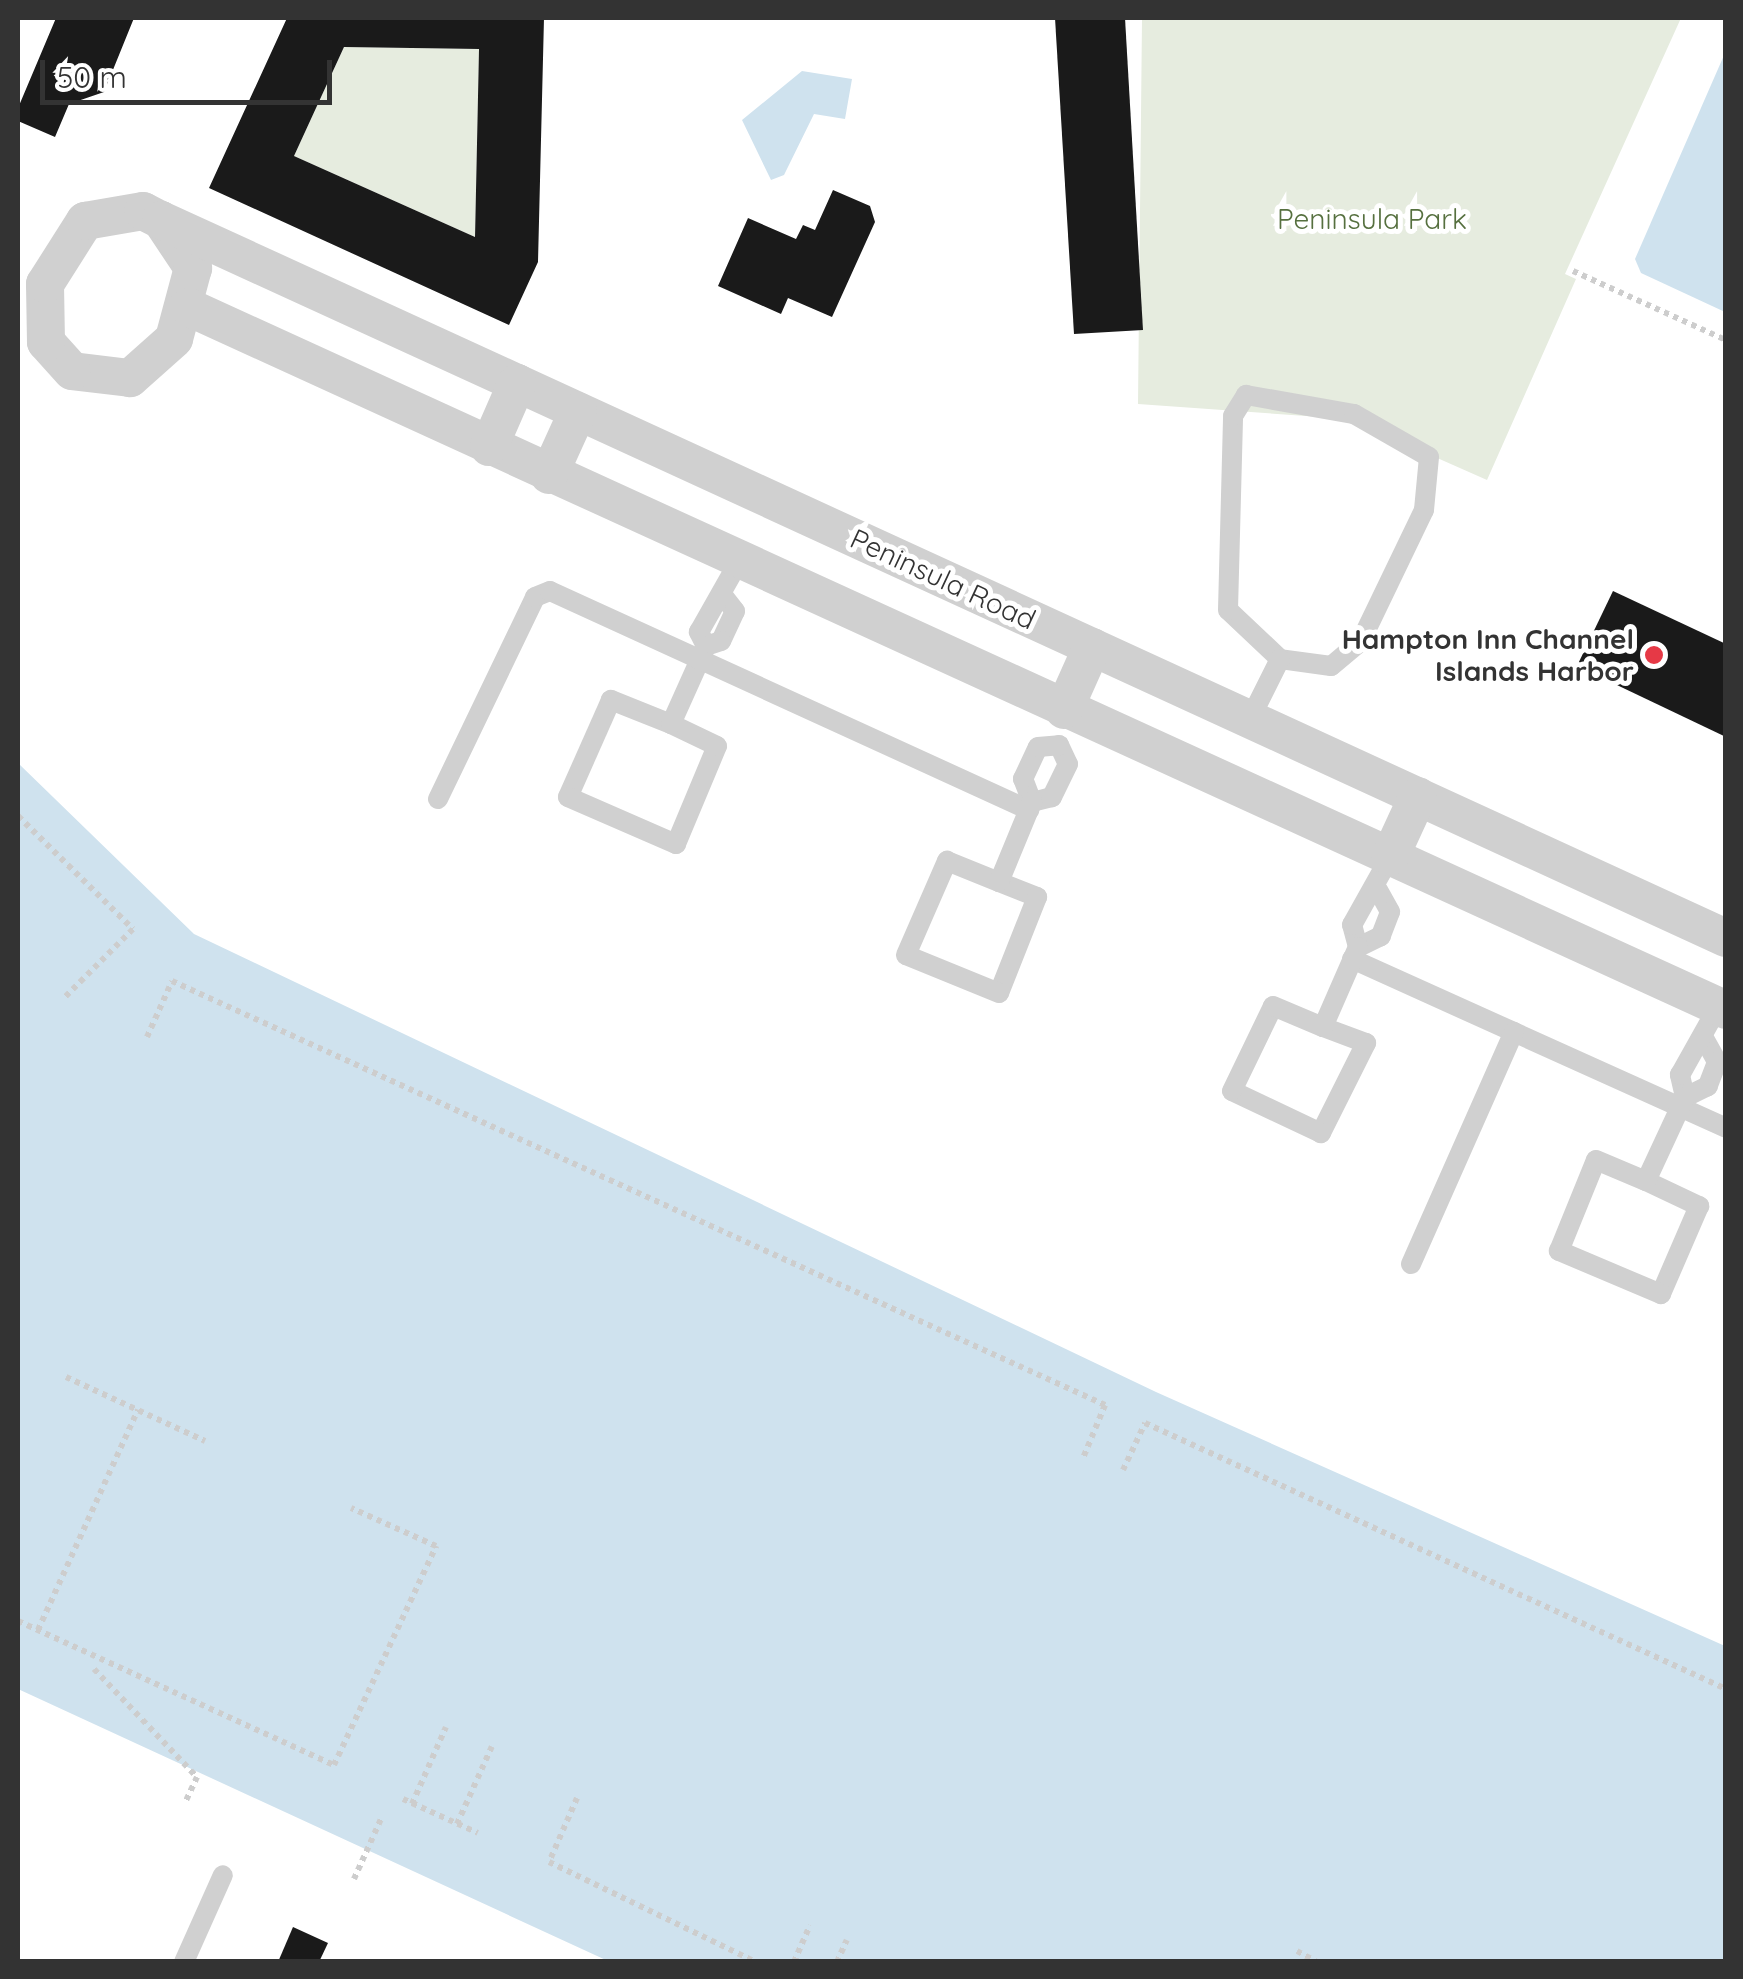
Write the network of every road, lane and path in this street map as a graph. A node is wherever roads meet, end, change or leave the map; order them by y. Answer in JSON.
{"nodes":[{"id":1,"x":161,"y":220,"type":"junction"},
{"id":2,"x":1574,"y":271,"type":"dead end"},
{"id":3,"x":188,"y":307,"type":"junction"},
{"id":4,"x":1726,"y":340,"type":"edge"},
{"id":5,"x":518,"y":383,"type":"junction"},
{"id":6,"x":578,"y":411,"type":"junction"},
{"id":7,"x":489,"y":447,"type":"junction"},
{"id":8,"x":549,"y":476,"type":"junction"},
{"id":9,"x":731,"y":580,"type":"junction"},
{"id":10,"x":1092,"y":647,"type":"junction"},
{"id":11,"x":702,"y":653,"type":"junction"},
{"id":12,"x":1280,"y":659,"type":"junction"},
{"id":13,"x":1250,"y":720,"type":"junction"},
{"id":14,"x":1066,"y":723,"type":"junction"},
{"id":15,"x":671,"y":724,"type":"junction"},
{"id":16,"x":1418,"y":796,"type":"junction"},
{"id":17,"x":438,"y":799,"type":"dead end"},
{"id":18,"x":1030,"y":806,"type":"junction"},
{"id":19,"x":18,"y":816,"type":"edge"},
{"id":20,"x":1384,"y":873,"type":"junction"},
{"id":21,"x":1000,"y":882,"type":"junction"},
{"id":22,"x":1726,"y":938,"type":"edge"},
{"id":23,"x":1355,"y":953,"type":"junction"},
{"id":24,"x":64,"y":997,"type":"dead end"},
{"id":25,"x":1718,"y":1012,"type":"edge"},
{"id":26,"x":1323,"y":1027,"type":"junction"},
{"id":27,"x":1514,"y":1032,"type":"junction"},
{"id":28,"x":147,"y":1037,"type":"dead end"},
{"id":29,"x":1683,"y":1102,"type":"junction"},
{"id":30,"x":1726,"y":1128,"type":"edge"},
{"id":31,"x":1646,"y":1181,"type":"junction"},
{"id":32,"x":1410,"y":1264,"type":"dead end"},
{"id":33,"x":66,"y":1377,"type":"dead end"},
{"id":34,"x":138,"y":1410,"type":"junction"},
{"id":35,"x":205,"y":1441,"type":"dead end"},
{"id":36,"x":1083,"y":1458,"type":"dead end"},
{"id":37,"x":1122,"y":1470,"type":"dead end"},
{"id":38,"x":351,"y":1508,"type":"dead end"},
{"id":39,"x":18,"y":1621,"type":"edge"},
{"id":40,"x":38,"y":1630,"type":"junction"},
{"id":41,"x":94,"y":1669,"type":"dead end"},
{"id":42,"x":1726,"y":1689,"type":"edge"},
{"id":43,"x":446,"y":1726,"type":"dead end"},
{"id":44,"x":492,"y":1746,"type":"dead end"},
{"id":45,"x":577,"y":1798,"type":"dead end"},
{"id":46,"x":403,"y":1800,"type":"dead end"},
{"id":47,"x":185,"y":1803,"type":"dead end"},
{"id":48,"x":412,"y":1804,"type":"junction"},
{"id":49,"x":381,"y":1819,"type":"dead end"},
{"id":50,"x":457,"y":1824,"type":"junction"},
{"id":51,"x":478,"y":1833,"type":"dead end"},
{"id":52,"x":222,"y":1875,"type":"dead end"},
{"id":53,"x":354,"y":1880,"type":"dead end"},
{"id":54,"x":810,"y":1925,"type":"dead end"},
{"id":55,"x":847,"y":1940,"type":"dead end"},
{"id":56,"x":1297,"y":1951,"type":"dead end"},
{"id":57,"x":184,"y":1962,"type":"edge"},
{"id":58,"x":756,"y":1962,"type":"edge"},
{"id":59,"x":794,"y":1962,"type":"edge"},
{"id":60,"x":837,"y":1962,"type":"edge"},
{"id":61,"x":1317,"y":1962,"type":"edge"}],
"edges":[{"from":1,"to":3,"type":"street","name":"Peninsula Road"},
{"from":1,"to":3,"type":"street","name":"Peninsula Road"},
{"from":1,"to":5,"type":"street","name":"Peninsula Road"},
{"from":2,"to":4,"type":"path"},
{"from":3,"to":7,"type":"street"},
{"from":5,"to":6,"type":"street","name":"Peninsula Road"},
{"from":5,"to":7,"type":"street"},
{"from":6,"to":8,"type":"street"},
{"from":6,"to":10,"type":"street","name":"Peninsula Road"},
{"from":7,"to":8,"type":"street"},
{"from":8,"to":9,"type":"street"},
{"from":9,"to":11,"type":"lane"},
{"from":9,"to":14,"type":"street"},
{"from":10,"to":13,"type":"street","name":"Peninsula Road"},
{"from":10,"to":14,"type":"street"},
{"from":11,"to":15,"type":"lane"},
{"from":11,"to":17,"type":"lane"},
{"from":11,"to":18,"type":"lane"},
{"from":12,"to":12,"type":"lane"},
{"from":12,"to":13,"type":"lane"},
{"from":13,"to":16,"type":"street","name":"Peninsula Road"},
{"from":14,"to":18,"type":"lane"},
{"from":14,"to":18,"type":"lane"},
{"from":14,"to":20,"type":"street"},
{"from":15,"to":15,"type":"lane"},
{"from":16,"to":20,"type":"street"},
{"from":16,"to":22,"type":"street","name":"Peninsula Road"},
{"from":18,"to":21,"type":"lane"},
{"from":19,"to":24,"type":"path"},
{"from":20,"to":23,"type":"lane"},
{"from":20,"to":23,"type":"lane"},
{"from":20,"to":25,"type":"street"},
{"from":21,"to":21,"type":"lane"},
{"from":23,"to":26,"type":"lane"},
{"from":23,"to":27,"type":"lane"},
{"from":25,"to":29,"type":"lane"},
{"from":25,"to":29,"type":"lane"},
{"from":26,"to":26,"type":"lane"},
{"from":27,"to":29,"type":"lane"},
{"from":27,"to":32,"type":"lane"},
{"from":28,"to":36,"type":"path"},
{"from":29,"to":30,"type":"lane"},
{"from":29,"to":31,"type":"lane"},
{"from":31,"to":31,"type":"lane"},
{"from":33,"to":34,"type":"path"},
{"from":34,"to":35,"type":"path"},
{"from":34,"to":40,"type":"path"},
{"from":37,"to":42,"type":"path"},
{"from":38,"to":40,"type":"path"},
{"from":39,"to":40,"type":"path"},
{"from":41,"to":47,"type":"path"},
{"from":43,"to":48,"type":"path"},
{"from":44,"to":50,"type":"path"},
{"from":45,"to":58,"type":"path"},
{"from":46,"to":48,"type":"path"},
{"from":48,"to":50,"type":"path"},
{"from":49,"to":53,"type":"path"},
{"from":50,"to":51,"type":"path"},
{"from":52,"to":57,"type":"lane"},
{"from":54,"to":59,"type":"path"},
{"from":55,"to":60,"type":"path"},
{"from":56,"to":61,"type":"path"}]}
